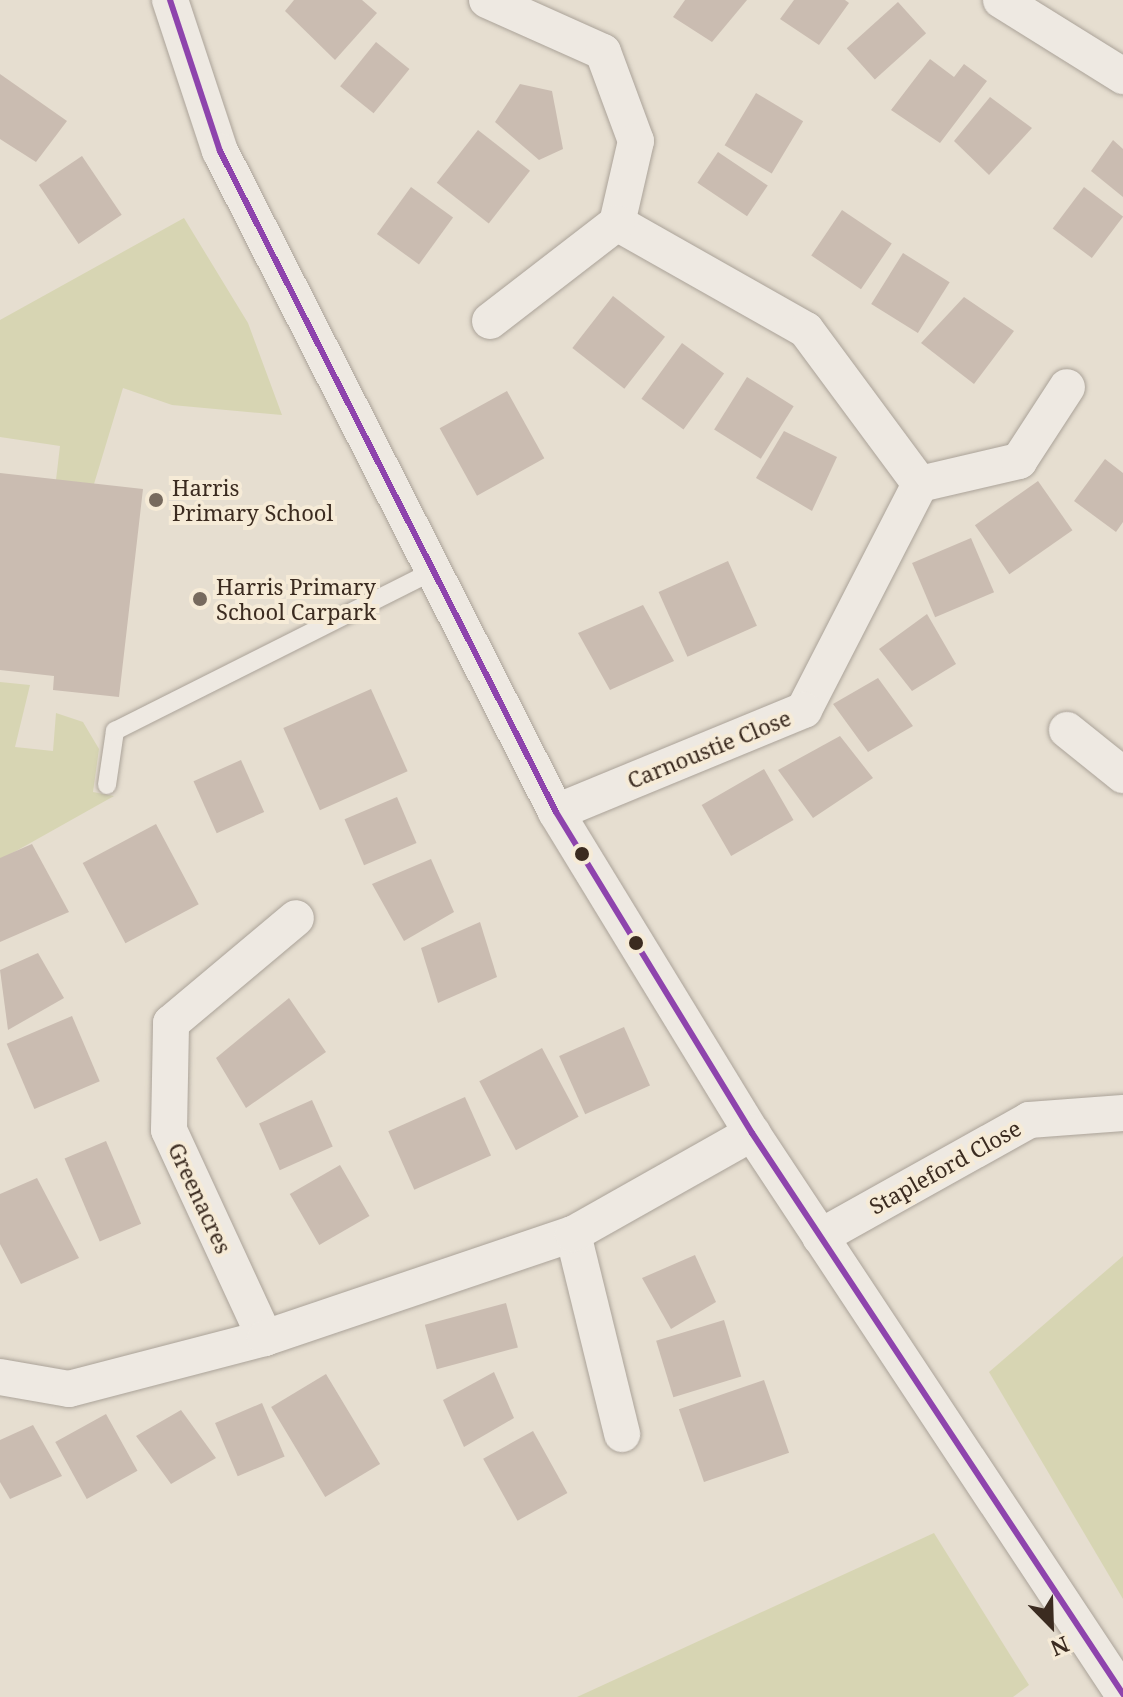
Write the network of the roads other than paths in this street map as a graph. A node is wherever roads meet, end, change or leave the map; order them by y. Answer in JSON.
{"nodes":[{"id":1,"x":170,"y":0,"type":"edge"},
{"id":2,"x":487,"y":0,"type":"edge"},
{"id":3,"x":1001,"y":0,"type":"edge"},
{"id":4,"x":1123,"y":76,"type":"edge"},
{"id":5,"x":617,"y":223,"type":"junction"},
{"id":6,"x":490,"y":321,"type":"dead end"},
{"id":7,"x":1067,"y":387,"type":"dead end"},
{"id":8,"x":920,"y":484,"type":"junction"},
{"id":9,"x":433,"y":571,"type":"junction"},
{"id":10,"x":1067,"y":730,"type":"dead end"},
{"id":11,"x":1123,"y":775,"type":"edge"},
{"id":12,"x":107,"y":785,"type":"dead end"},
{"id":13,"x":556,"y":812,"type":"junction"},
{"id":14,"x":296,"y":918,"type":"dead end"},
{"id":15,"x":1123,"y":1113,"type":"edge"},
{"id":16,"x":752,"y":1133,"type":"junction"},
{"id":17,"x":573,"y":1234,"type":"junction"},
{"id":18,"x":820,"y":1237,"type":"junction"},
{"id":19,"x":265,"y":1338,"type":"junction"},
{"id":20,"x":0,"y":1377,"type":"edge"},
{"id":21,"x":622,"y":1434,"type":"dead end"},
{"id":22,"x":1123,"y":1694,"type":"edge"}],
"edges":[{"from":1,"to":9,"type":"street"},
{"from":2,"to":5,"type":"street"},
{"from":3,"to":4,"type":"street"},
{"from":5,"to":6,"type":"street"},
{"from":5,"to":8,"type":"street"},
{"from":7,"to":8,"type":"street"},
{"from":8,"to":13,"type":"street","name":"Carnoustie Close"},
{"from":9,"to":12,"type":"lane"},
{"from":9,"to":13,"type":"street"},
{"from":10,"to":11,"type":"street"},
{"from":13,"to":16,"type":"street"},
{"from":14,"to":19,"type":"street","name":"Greenacres"},
{"from":15,"to":18,"type":"street","name":"Stapleford Close"},
{"from":16,"to":17,"type":"street"},
{"from":16,"to":18,"type":"street"},
{"from":17,"to":19,"type":"street"},
{"from":17,"to":21,"type":"street"},
{"from":18,"to":22,"type":"street"},
{"from":19,"to":20,"type":"street"}]}
